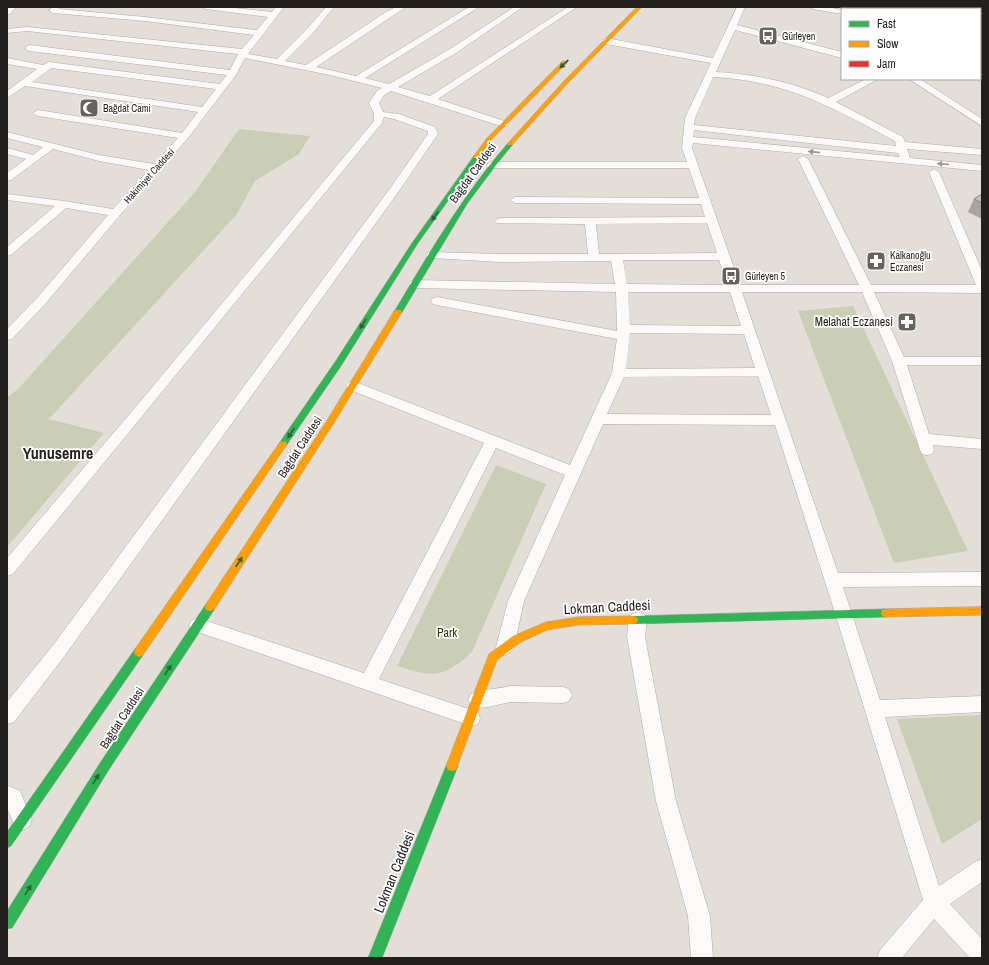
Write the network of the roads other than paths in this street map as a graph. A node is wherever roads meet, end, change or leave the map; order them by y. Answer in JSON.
{"nodes":[{"id":1,"x":12,"y":7,"type":"edge"},
{"id":2,"x":57,"y":7,"type":"edge"},
{"id":3,"x":206,"y":7,"type":"edge"},
{"id":4,"x":330,"y":7,"type":"edge"},
{"id":5,"x":402,"y":7,"type":"edge"},
{"id":6,"x":475,"y":7,"type":"edge"},
{"id":7,"x":520,"y":7,"type":"edge"},
{"id":8,"x":554,"y":7,"type":"edge"},
{"id":9,"x":640,"y":7,"type":"edge"},
{"id":10,"x":741,"y":7,"type":"edge"},
{"id":11,"x":813,"y":7,"type":"edge"},
{"id":12,"x":570,"y":9,"type":"edge"},
{"id":13,"x":276,"y":11,"type":"edge"},
{"id":14,"x":7,"y":12,"type":"edge"},
{"id":15,"x":841,"y":12,"type":"edge"},
{"id":16,"x":733,"y":27,"type":"junction"},
{"id":17,"x":7,"y":31,"type":"edge"},
{"id":18,"x":260,"y":33,"type":"junction"},
{"id":19,"x":606,"y":41,"type":"junction"},
{"id":20,"x":29,"y":48,"type":"dead end"},
{"id":21,"x":243,"y":54,"type":"junction"},
{"id":22,"x":573,"y":55,"type":"dead end"},
{"id":23,"x":841,"y":55,"type":"edge"},
{"id":24,"x":7,"y":61,"type":"edge"},
{"id":25,"x":716,"y":61,"type":"junction"},
{"id":26,"x":278,"y":62,"type":"junction"},
{"id":27,"x":44,"y":68,"type":"junction"},
{"id":28,"x":308,"y":68,"type":"junction"},
{"id":29,"x":233,"y":73,"type":"junction"},
{"id":30,"x":710,"y":74,"type":"junction"},
{"id":31,"x":357,"y":79,"type":"junction"},
{"id":32,"x":871,"y":80,"type":"edge"},
{"id":33,"x":916,"y":80,"type":"edge"},
{"id":34,"x":23,"y":83,"type":"junction"},
{"id":35,"x":223,"y":87,"type":"junction"},
{"id":36,"x":390,"y":89,"type":"junction"},
{"id":37,"x":7,"y":95,"type":"edge"},
{"id":38,"x":432,"y":99,"type":"junction"},
{"id":39,"x":828,"y":102,"type":"junction"},
{"id":40,"x":205,"y":110,"type":"junction"},
{"id":41,"x":38,"y":113,"type":"dead end"},
{"id":42,"x":379,"y":114,"type":"junction"},
{"id":43,"x":982,"y":123,"type":"edge"},
{"id":44,"x":504,"y":124,"type":"junction"},
{"id":45,"x":7,"y":135,"type":"edge"},
{"id":46,"x":185,"y":136,"type":"junction"},
{"id":47,"x":688,"y":138,"type":"junction"},
{"id":48,"x":51,"y":146,"type":"junction"},
{"id":49,"x":901,"y":147,"type":"junction"},
{"id":50,"x":7,"y":151,"type":"edge"},
{"id":51,"x":982,"y":152,"type":"edge"},
{"id":52,"x":34,"y":158,"type":"junction"},
{"id":53,"x":803,"y":159,"type":"junction"},
{"id":54,"x":906,"y":161,"type":"junction"},
{"id":55,"x":492,"y":165,"type":"junction"},
{"id":56,"x":693,"y":165,"type":"junction"},
{"id":57,"x":157,"y":168,"type":"junction"},
{"id":58,"x":982,"y":168,"type":"edge"},
{"id":59,"x":934,"y":172,"type":"junction"},
{"id":60,"x":982,"y":176,"type":"edge"},
{"id":61,"x":7,"y":178,"type":"edge"},
{"id":62,"x":7,"y":197,"type":"edge"},
{"id":63,"x":515,"y":200,"type":"dead end"},
{"id":64,"x":705,"y":201,"type":"junction"},
{"id":65,"x":64,"y":204,"type":"junction"},
{"id":66,"x":116,"y":213,"type":"junction"},
{"id":67,"x":711,"y":220,"type":"junction"},
{"id":68,"x":501,"y":221,"type":"dead end"},
{"id":69,"x":590,"y":221,"type":"junction"},
{"id":70,"x":7,"y":240,"type":"edge"},
{"id":71,"x":19,"y":242,"type":"junction"},
{"id":72,"x":7,"y":253,"type":"edge"},
{"id":73,"x":432,"y":255,"type":"junction"},
{"id":74,"x":724,"y":256,"type":"junction"},
{"id":75,"x":616,"y":257,"type":"junction"},
{"id":76,"x":594,"y":258,"type":"junction"},
{"id":77,"x":415,"y":284,"type":"junction"},
{"id":78,"x":982,"y":285,"type":"edge"},
{"id":79,"x":735,"y":287,"type":"junction"},
{"id":80,"x":622,"y":288,"type":"junction"},
{"id":81,"x":866,"y":288,"type":"junction"},
{"id":82,"x":982,"y":289,"type":"edge"},
{"id":83,"x":437,"y":301,"type":"dead end"},
{"id":84,"x":749,"y":330,"type":"junction"},
{"id":85,"x":624,"y":333,"type":"junction"},
{"id":86,"x":7,"y":336,"type":"edge"},
{"id":87,"x":982,"y":360,"type":"edge"},
{"id":88,"x":899,"y":361,"type":"junction"},
{"id":89,"x":764,"y":372,"type":"junction"},
{"id":90,"x":619,"y":373,"type":"junction"},
{"id":91,"x":353,"y":386,"type":"junction"},
{"id":92,"x":598,"y":419,"type":"junction"},
{"id":93,"x":780,"y":420,"type":"junction"},
{"id":94,"x":492,"y":440,"type":"junction"},
{"id":95,"x":982,"y":444,"type":"edge"},
{"id":96,"x":574,"y":473,"type":"junction"},
{"id":97,"x":7,"y":569,"type":"edge"},
{"id":98,"x":982,"y":579,"type":"edge"},
{"id":99,"x":832,"y":580,"type":"junction"},
{"id":100,"x":982,"y":611,"type":"edge"},
{"id":101,"x":843,"y":613,"type":"junction"},
{"id":102,"x":638,"y":619,"type":"junction"},
{"id":103,"x":198,"y":624,"type":"junction"},
{"id":104,"x":505,"y":647,"type":"junction"},
{"id":105,"x":368,"y":683,"type":"junction"},
{"id":106,"x":563,"y":695,"type":"dead end"},
{"id":107,"x":477,"y":700,"type":"junction"},
{"id":108,"x":982,"y":704,"type":"edge"},
{"id":109,"x":872,"y":709,"type":"junction"},
{"id":110,"x":7,"y":716,"type":"edge"},
{"id":111,"x":471,"y":718,"type":"junction"},
{"id":112,"x":7,"y":795,"type":"edge"},
{"id":113,"x":22,"y":820,"type":"junction"},
{"id":114,"x":7,"y":842,"type":"edge"},
{"id":115,"x":982,"y":869,"type":"edge"},
{"id":116,"x":934,"y":903,"type":"junction"},
{"id":117,"x":7,"y":923,"type":"edge"},
{"id":118,"x":982,"y":955,"type":"edge"},
{"id":119,"x":375,"y":958,"type":"edge"},
{"id":120,"x":702,"y":958,"type":"edge"},
{"id":121,"x":888,"y":958,"type":"edge"}],
"edges":[{"from":1,"to":14,"type":"street"},
{"from":2,"to":18,"type":"street"},
{"from":3,"to":13,"type":"street"},
{"from":4,"to":26,"type":"street"},
{"from":5,"to":28,"type":"street"},
{"from":6,"to":31,"type":"street"},
{"from":7,"to":36,"type":"street"},
{"from":8,"to":12,"type":"street"},
{"from":9,"to":19,"type":"main road","name":"Bağdat Caddesi"},
{"from":10,"to":16,"type":"street"},
{"from":11,"to":15,"type":"street"},
{"from":12,"to":38,"type":"street"},
{"from":13,"to":18,"type":"street","name":"Hakimiyet Caddesi"},
{"from":16,"to":23,"type":"street"},
{"from":16,"to":25,"type":"street"},
{"from":17,"to":21,"type":"street"},
{"from":18,"to":21,"type":"street","name":"Hakimiyet Caddesi"},
{"from":19,"to":25,"type":"street"},
{"from":19,"to":55,"type":"main road","name":"Bağdat Caddesi"},
{"from":20,"to":29,"type":"street"},
{"from":21,"to":26,"type":"street"},
{"from":21,"to":29,"type":"street","name":"Hakimiyet Caddesi"},
{"from":22,"to":44,"type":"main road","name":"Bağdat Caddesi","one_way":true},
{"from":24,"to":27,"type":"street"},
{"from":25,"to":30,"type":"street"},
{"from":26,"to":28,"type":"street"},
{"from":27,"to":34,"type":"street"},
{"from":27,"to":35,"type":"street"},
{"from":28,"to":31,"type":"street"},
{"from":29,"to":35,"type":"street","name":"Hakimiyet Caddesi"},
{"from":30,"to":39,"type":"street"},
{"from":30,"to":47,"type":"street"},
{"from":31,"to":36,"type":"street"},
{"from":32,"to":39,"type":"street"},
{"from":33,"to":43,"type":"street"},
{"from":34,"to":37,"type":"street"},
{"from":34,"to":40,"type":"street"},
{"from":35,"to":40,"type":"street","name":"Hakimiyet Caddesi"},
{"from":36,"to":38,"type":"street"},
{"from":36,"to":42,"type":"street"},
{"from":38,"to":44,"type":"street"},
{"from":39,"to":49,"type":"street"},
{"from":40,"to":46,"type":"street","name":"Hakimiyet Caddesi"},
{"from":41,"to":46,"type":"street"},
{"from":42,"to":97,"type":"street"},
{"from":42,"to":110,"type":"street"},
{"from":44,"to":113,"type":"main road","name":"Bağdat Caddesi","one_way":true},
{"from":45,"to":48,"type":"street"},
{"from":46,"to":57,"type":"street","name":"Hakimiyet Caddesi"},
{"from":47,"to":49,"type":"street"},
{"from":47,"to":53,"type":"street"},
{"from":54,"to":47,"type":"street","one_way":true},
{"from":47,"to":56,"type":"street"},
{"from":48,"to":52,"type":"street"},
{"from":48,"to":57,"type":"street"},
{"from":49,"to":51,"type":"street"},
{"from":49,"to":54,"type":"street"},
{"from":50,"to":52,"type":"street"},
{"from":52,"to":61,"type":"street"},
{"from":53,"to":59,"type":"street"},
{"from":53,"to":81,"type":"street"},
{"from":58,"to":54,"type":"street","one_way":true},
{"from":55,"to":56,"type":"street"},
{"from":55,"to":73,"type":"main road","name":"Bağdat Caddesi"},
{"from":56,"to":64,"type":"street"},
{"from":57,"to":66,"type":"street","name":"Hakimiyet Caddesi"},
{"from":59,"to":60,"type":"street"},
{"from":59,"to":78,"type":"street"},
{"from":62,"to":65,"type":"street"},
{"from":63,"to":64,"type":"street"},
{"from":64,"to":67,"type":"street"},
{"from":65,"to":66,"type":"street"},
{"from":65,"to":71,"type":"street"},
{"from":66,"to":86,"type":"street","name":"Hakimiyet Caddesi"},
{"from":67,"to":69,"type":"street"},
{"from":67,"to":74,"type":"street"},
{"from":68,"to":69,"type":"street"},
{"from":69,"to":76,"type":"street"},
{"from":70,"to":71,"type":"street"},
{"from":71,"to":72,"type":"street"},
{"from":73,"to":76,"type":"street"},
{"from":73,"to":77,"type":"main road","name":"Bağdat Caddesi"},
{"from":74,"to":75,"type":"street"},
{"from":74,"to":79,"type":"street"},
{"from":75,"to":76,"type":"street"},
{"from":75,"to":80,"type":"street"},
{"from":77,"to":80,"type":"street"},
{"from":77,"to":91,"type":"main road","name":"Bağdat Caddesi"},
{"from":79,"to":80,"type":"street"},
{"from":79,"to":81,"type":"street"},
{"from":79,"to":84,"type":"street"},
{"from":80,"to":85,"type":"street"},
{"from":81,"to":82,"type":"street"},
{"from":81,"to":88,"type":"street"},
{"from":83,"to":85,"type":"street"},
{"from":84,"to":85,"type":"street"},
{"from":84,"to":89,"type":"street"},
{"from":85,"to":90,"type":"street"},
{"from":87,"to":88,"type":"street"},
{"from":88,"to":95,"type":"street"},
{"from":89,"to":90,"type":"street"},
{"from":89,"to":93,"type":"street"},
{"from":90,"to":92,"type":"street"},
{"from":91,"to":94,"type":"street"},
{"from":103,"to":91,"type":"main road","name":"Bağdat Caddesi","one_way":true},
{"from":92,"to":93,"type":"street"},
{"from":92,"to":96,"type":"street"},
{"from":93,"to":99,"type":"street"},
{"from":94,"to":96,"type":"street"},
{"from":94,"to":105,"type":"street"},
{"from":96,"to":104,"type":"street"},
{"from":98,"to":99,"type":"street"},
{"from":99,"to":101,"type":"street"},
{"from":100,"to":101,"type":"main road","name":"Lokman Caddesi"},
{"from":101,"to":102,"type":"main road","name":"Lokman Caddesi"},
{"from":101,"to":109,"type":"street"},
{"from":102,"to":104,"type":"main road","name":"Lokman Caddesi"},
{"from":102,"to":120,"type":"street"},
{"from":103,"to":105,"type":"street"},
{"from":117,"to":103,"type":"main road","name":"Bağdat Caddesi","one_way":true},
{"from":104,"to":107,"type":"main road","name":"Lokman Caddesi"},
{"from":105,"to":111,"type":"street"},
{"from":106,"to":107,"type":"street"},
{"from":107,"to":111,"type":"main road","name":"Lokman Caddesi"},
{"from":108,"to":109,"type":"street"},
{"from":109,"to":116,"type":"street"},
{"from":111,"to":119,"type":"main road","name":"Lokman Caddesi"},
{"from":112,"to":113,"type":"street"},
{"from":113,"to":114,"type":"main road","name":"Bağdat Caddesi"},
{"from":115,"to":116,"type":"street"},
{"from":116,"to":118,"type":"street"},
{"from":116,"to":121,"type":"street"}]}
